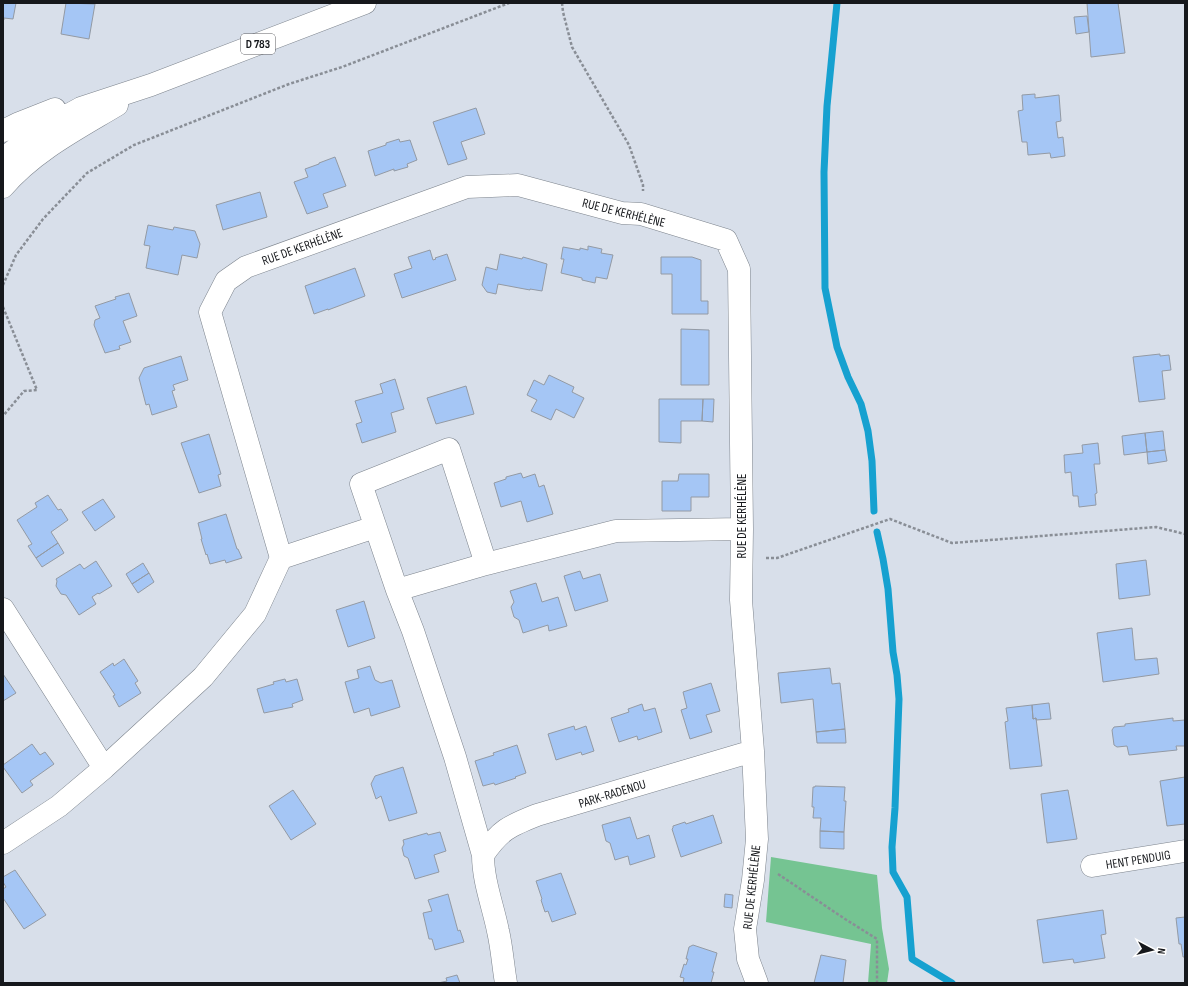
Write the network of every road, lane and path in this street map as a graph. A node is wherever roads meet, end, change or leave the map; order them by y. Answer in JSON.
{"nodes":[{"id":1,"x":366,"y":3,"type":"edge"},
{"id":2,"x":509,"y":3,"type":"edge"},
{"id":3,"x":562,"y":3,"type":"edge"},
{"id":4,"x":151,"y":85,"type":"junction"},
{"id":5,"x":3,"y":131,"type":"edge"},
{"id":6,"x":3,"y":159,"type":"edge"},
{"id":7,"x":3,"y":187,"type":"edge"},
{"id":8,"x":641,"y":214,"type":"junction"},
{"id":9,"x":3,"y":285,"type":"edge"},
{"id":10,"x":3,"y":307,"type":"edge"},
{"id":11,"x":3,"y":416,"type":"edge"},
{"id":12,"x":375,"y":527,"type":"junction"},
{"id":13,"x":742,"y":529,"type":"junction"},
{"id":14,"x":1185,"y":534,"type":"edge"},
{"id":15,"x":281,"y":558,"type":"junction"},
{"id":16,"x":742,"y":558,"type":"junction"},
{"id":17,"x":486,"y":564,"type":"junction"},
{"id":18,"x":397,"y":590,"type":"junction"},
{"id":19,"x":3,"y":608,"type":"edge"},
{"id":20,"x":753,"y":751,"type":"junction"},
{"id":21,"x":104,"y":768,"type":"junction"},
{"id":22,"x":3,"y":843,"type":"edge"},
{"id":23,"x":1185,"y":851,"type":"edge"},
{"id":24,"x":483,"y":855,"type":"junction"},
{"id":25,"x":756,"y":859,"type":"junction"},
{"id":26,"x":1092,"y":866,"type":"dead end"},
{"id":27,"x":506,"y":983,"type":"edge"},
{"id":28,"x":757,"y":983,"type":"edge"},
{"id":29,"x":877,"y":983,"type":"edge"}],
"edges":[{"from":1,"to":4,"type":"street","number":"D 783"},
{"from":2,"to":9,"type":"path"},
{"from":3,"to":8,"type":"path"},
{"from":4,"to":5,"type":"street","number":"D 783"},
{"from":4,"to":6,"type":"street","number":"D 783"},
{"from":4,"to":7,"type":"street","number":"D 783"},
{"from":8,"to":13,"type":"street","name":"RUE DE KERHÉLÈNE"},
{"from":8,"to":15,"type":"street","name":"RUE DE KERHÉLÈNE"},
{"from":10,"to":11,"type":"path"},
{"from":12,"to":15,"type":"street"},
{"from":12,"to":17,"type":"street"},
{"from":12,"to":18,"type":"street"},
{"from":13,"to":16,"type":"street","name":"RUE DE KERHÉLÈNE"},
{"from":13,"to":17,"type":"street"},
{"from":14,"to":16,"type":"path"},
{"from":15,"to":21,"type":"street"},
{"from":16,"to":20,"type":"street","name":"RUE DE KERHÉLÈNE"},
{"from":17,"to":18,"type":"street"},
{"from":18,"to":24,"type":"street"},
{"from":19,"to":21,"type":"street"},
{"from":20,"to":24,"type":"street","name":"PARK-RADENOU"},
{"from":20,"to":25,"type":"street","name":"RUE DE KERHÉLÈNE"},
{"from":21,"to":22,"type":"street"},
{"from":23,"to":26,"type":"street","name":"HENT PENDUIG"},
{"from":24,"to":27,"type":"street"},
{"from":25,"to":28,"type":"street","name":"RUE DE KERHÉLÈNE"},
{"from":25,"to":29,"type":"path"}]}
